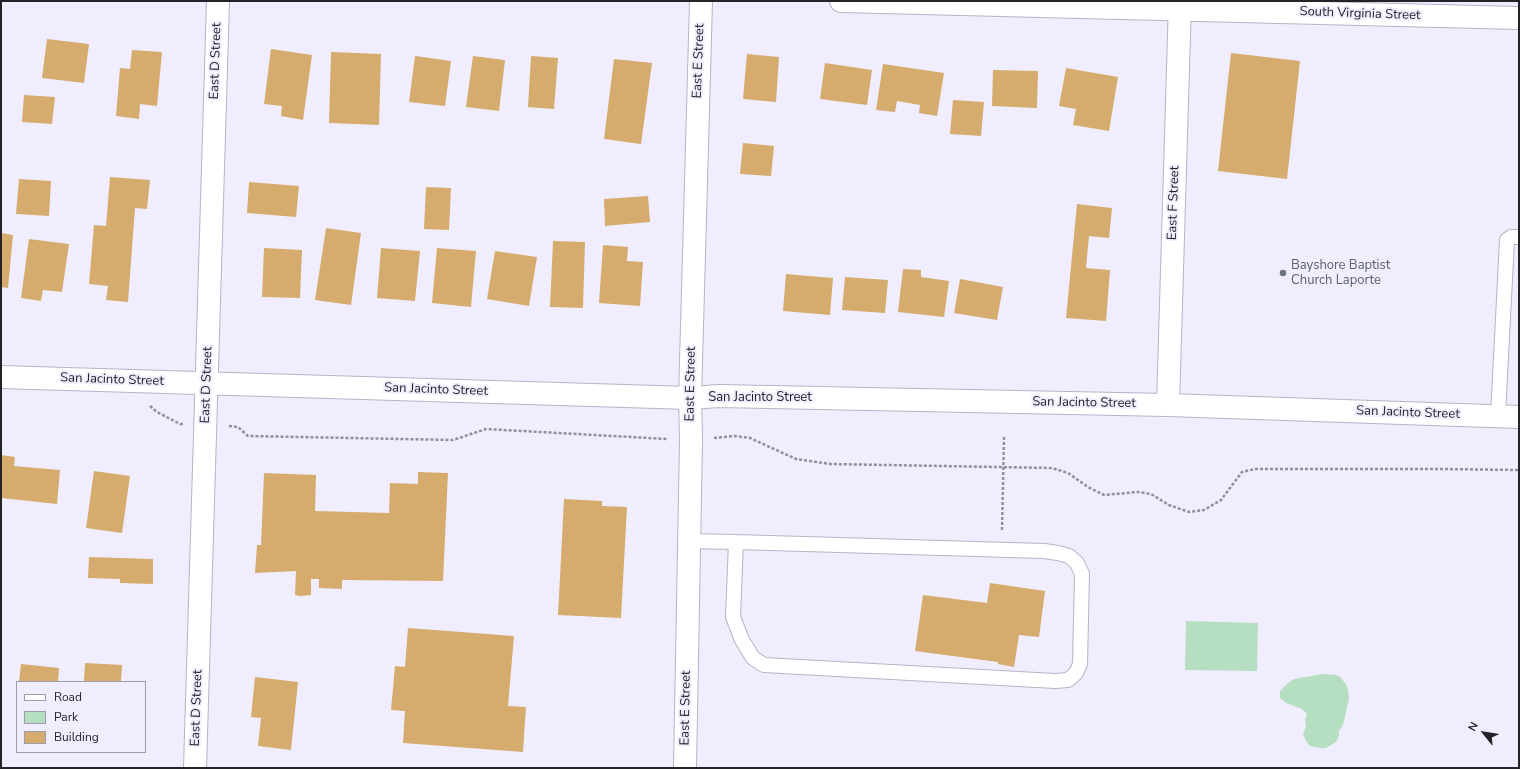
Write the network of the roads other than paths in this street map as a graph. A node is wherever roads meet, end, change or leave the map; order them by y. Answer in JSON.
{"nodes":[{"id":1,"x":218,"y":1,"type":"edge"},
{"id":2,"x":701,"y":1,"type":"edge"},
{"id":3,"x":841,"y":1,"type":"edge"},
{"id":4,"x":1180,"y":5,"type":"edge"},
{"id":5,"x":1519,"y":18,"type":"edge"},
{"id":6,"x":1519,"y":237,"type":"edge"},
{"id":7,"x":1,"y":377,"type":"edge"},
{"id":8,"x":207,"y":382,"type":"junction"},
{"id":9,"x":690,"y":398,"type":"junction"},
{"id":10,"x":1168,"y":405,"type":"junction"},
{"id":11,"x":1498,"y":416,"type":"junction"},
{"id":12,"x":1519,"y":417,"type":"edge"},
{"id":13,"x":689,"y":541,"type":"junction"},
{"id":14,"x":736,"y":542,"type":"junction"},
{"id":15,"x":195,"y":768,"type":"edge"},
{"id":16,"x":685,"y":768,"type":"edge"}],
"edges":[{"from":1,"to":8,"type":"street","name":"East D Street"},
{"from":2,"to":9,"type":"street","name":"East E Street"},
{"from":3,"to":4,"type":"street","name":"South Virginia Street"},
{"from":4,"to":5,"type":"street","name":"South Virginia Street"},
{"from":4,"to":10,"type":"street","name":"East F Street"},
{"from":6,"to":11,"type":"lane"},
{"from":7,"to":8,"type":"street","name":"San Jacinto Street"},
{"from":8,"to":9,"type":"street","name":"San Jacinto Street"},
{"from":8,"to":15,"type":"street","name":"East D Street"},
{"from":9,"to":10,"type":"street","name":"San Jacinto Street"},
{"from":9,"to":13,"type":"street","name":"East E Street"},
{"from":10,"to":11,"type":"street","name":"San Jacinto Street"},
{"from":11,"to":12,"type":"street","name":"San Jacinto Street"},
{"from":13,"to":14,"type":"lane"},
{"from":13,"to":16,"type":"street","name":"East E Street"},
{"from":14,"to":14,"type":"lane"}]}
